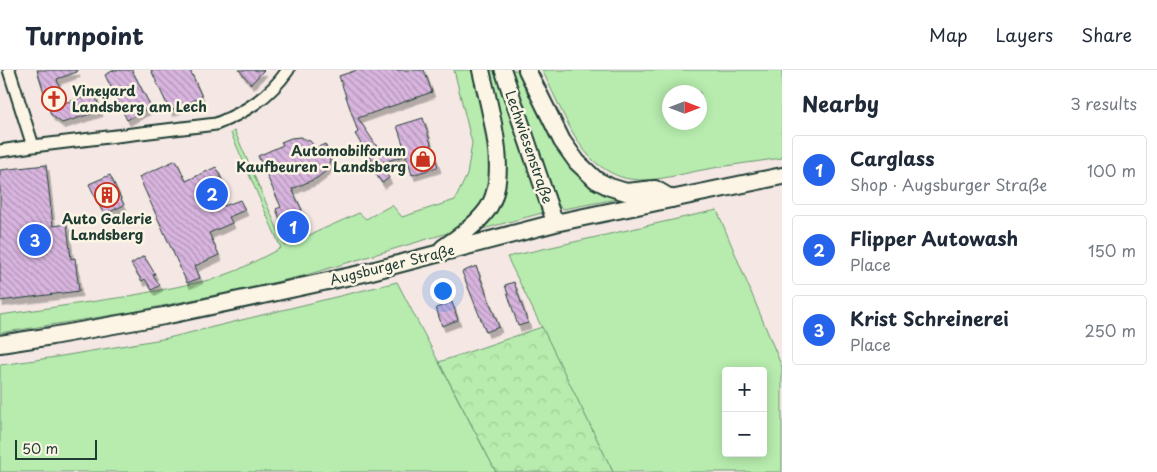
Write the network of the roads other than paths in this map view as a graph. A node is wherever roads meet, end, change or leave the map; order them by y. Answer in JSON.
{"nodes":[{"id":1,"x":9,"y":70,"type":"edge"},
{"id":2,"x":288,"y":70,"type":"edge"},
{"id":3,"x":481,"y":70,"type":"edge"},
{"id":4,"x":503,"y":70,"type":"edge"},
{"id":5,"x":527,"y":70,"type":"edge"},
{"id":6,"x":33,"y":146,"type":"junction"},
{"id":7,"x":0,"y":151,"type":"edge"},
{"id":8,"x":782,"y":176,"type":"edge"},
{"id":9,"x":672,"y":199,"type":"junction"},
{"id":10,"x":555,"y":223,"type":"junction"},
{"id":11,"x":435,"y":254,"type":"junction"},
{"id":12,"x":0,"y":344,"type":"edge"}],
"edges":[{"from":1,"to":6,"type":"street"},
{"from":2,"to":6,"type":"street"},
{"from":3,"to":11,"type":"main road"},
{"from":4,"to":10,"type":"street","name":"Lechwiesenstraße"},
{"from":5,"to":9,"type":"main road"},
{"from":6,"to":7,"type":"street"},
{"from":8,"to":9,"type":"main road","name":"Augsburger Straße"},
{"from":9,"to":10,"type":"main road","name":"Augsburger Straße"},
{"from":10,"to":11,"type":"main road","name":"Augsburger Straße"},
{"from":11,"to":12,"type":"main road","name":"Augsburger Straße"}]}
